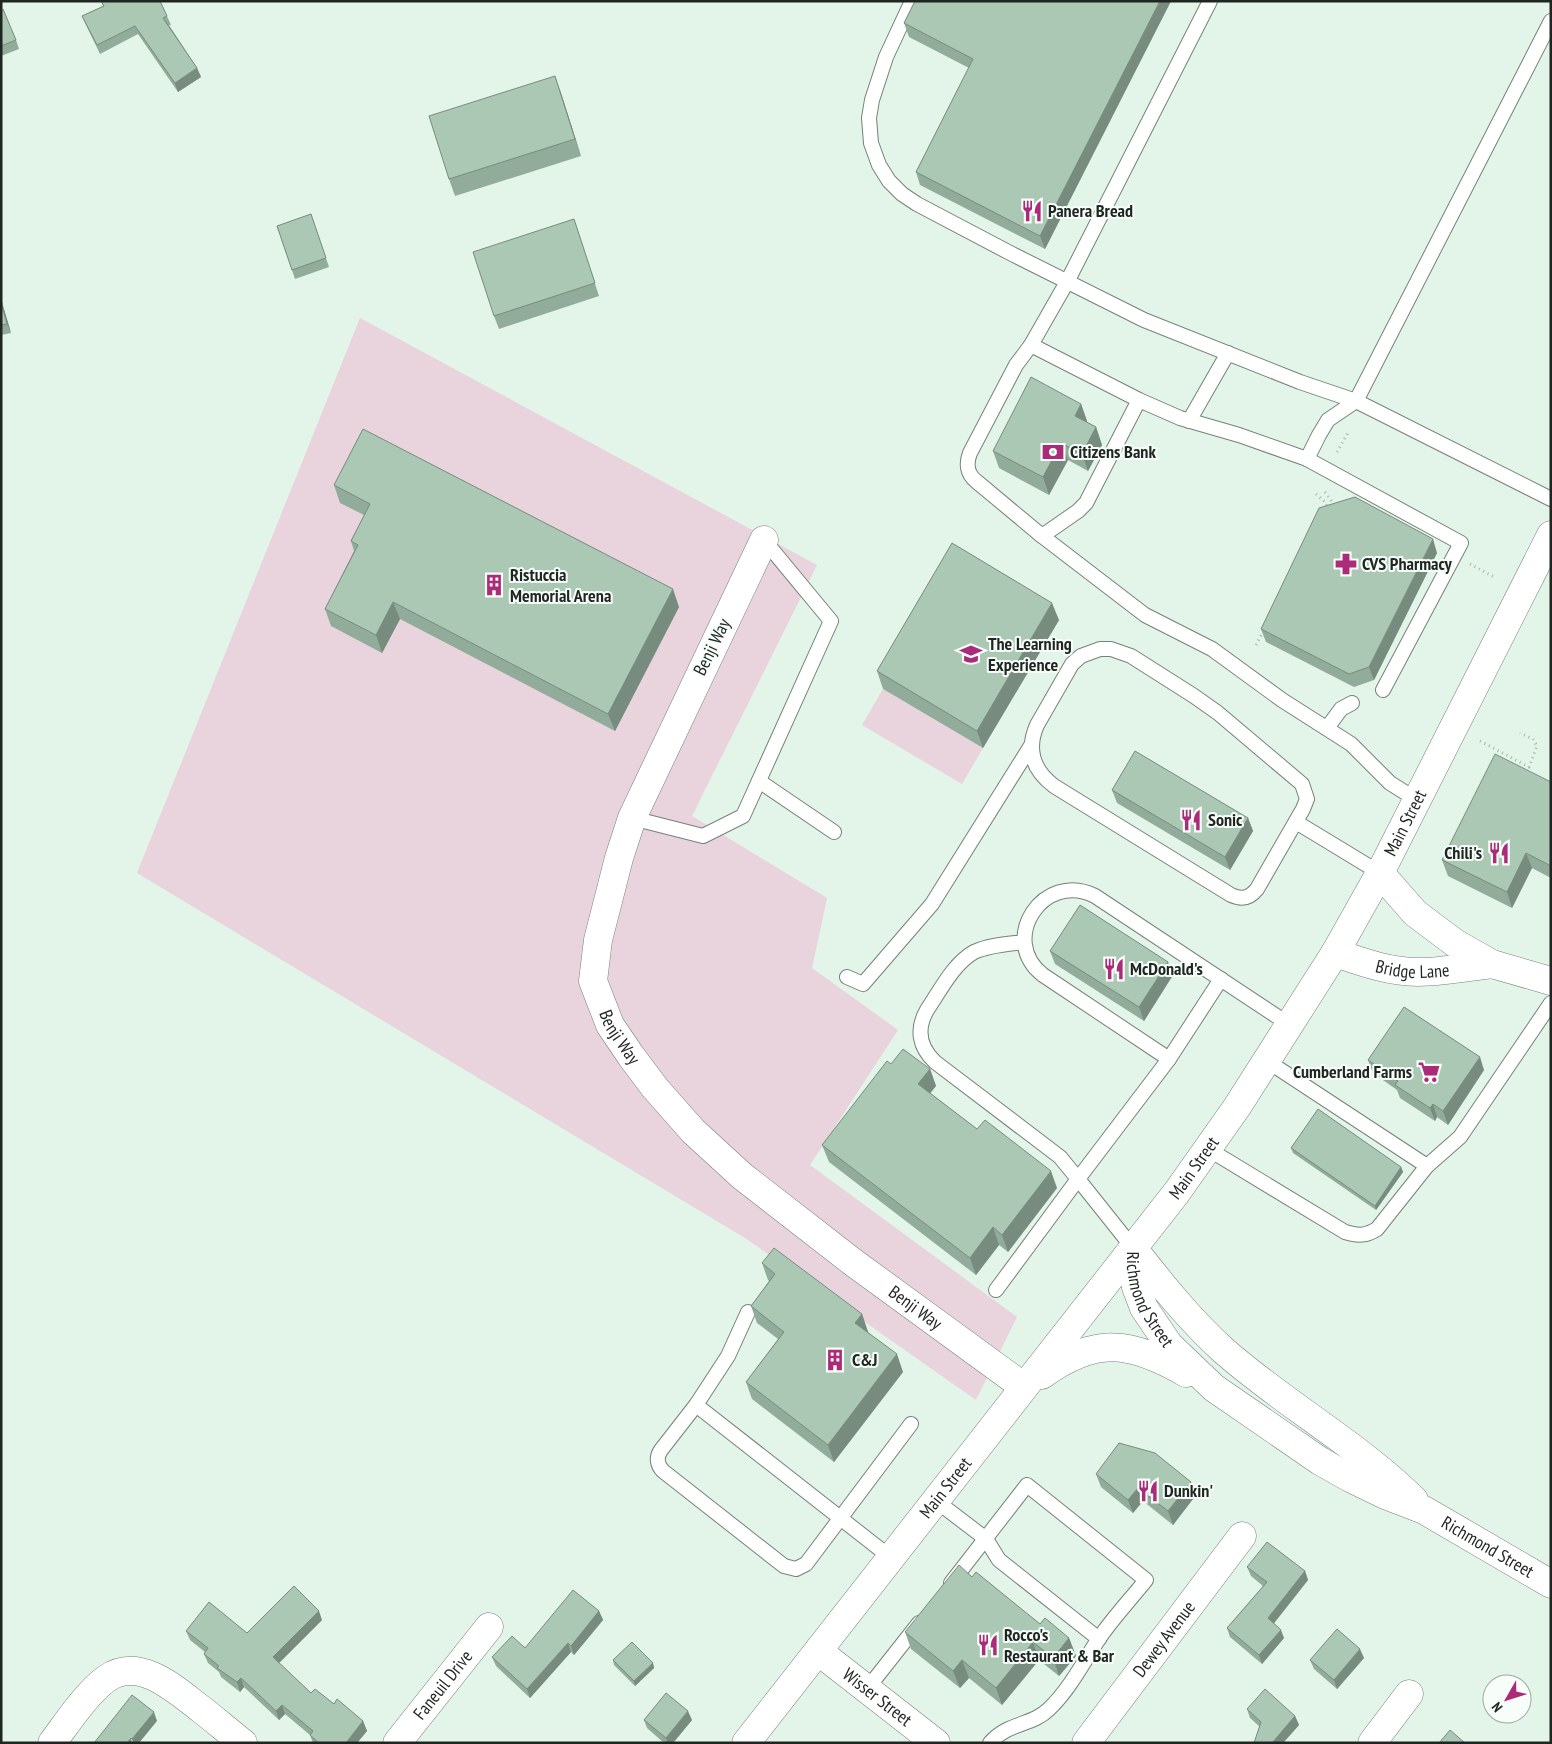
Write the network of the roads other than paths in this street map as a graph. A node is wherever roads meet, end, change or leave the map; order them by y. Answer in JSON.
{"nodes":[{"id":1,"x":912,"y":1,"type":"edge"},
{"id":2,"x":1210,"y":1,"type":"edge"},
{"id":3,"x":1551,"y":21,"type":"edge"},
{"id":4,"x":1067,"y":282,"type":"junction"},
{"id":5,"x":1031,"y":345,"type":"junction"},
{"id":6,"x":1228,"y":353,"type":"junction"},
{"id":7,"x":1140,"y":400,"type":"junction"},
{"id":8,"x":1356,"y":401,"type":"junction"},
{"id":9,"x":1189,"y":421,"type":"junction"},
{"id":10,"x":1307,"y":460,"type":"junction"},
{"id":11,"x":1551,"y":499,"type":"edge"},
{"id":12,"x":1551,"y":535,"type":"edge"},
{"id":13,"x":1042,"y":536,"type":"junction"},
{"id":14,"x":764,"y":540,"type":"joint"},
{"id":15,"x":1383,"y":690,"type":"dead end"},
{"id":16,"x":1352,"y":703,"type":"dead end"},
{"id":17,"x":1326,"y":728,"type":"junction"},
{"id":18,"x":1032,"y":744,"type":"junction"},
{"id":19,"x":759,"y":781,"type":"junction"},
{"id":20,"x":1418,"y":800,"type":"junction"},
{"id":21,"x":632,"y":818,"type":"junction"},
{"id":22,"x":1296,"y":822,"type":"junction"},
{"id":23,"x":834,"y":832,"type":"dead end"},
{"id":24,"x":1380,"y":873,"type":"junction"},
{"id":25,"x":1024,"y":942,"type":"junction"},
{"id":26,"x":1335,"y":953,"type":"junction"},
{"id":27,"x":1492,"y":964,"type":"junction"},
{"id":28,"x":847,"y":977,"type":"dead end"},
{"id":29,"x":1221,"y":980,"type":"junction"},
{"id":30,"x":1551,"y":981,"type":"edge"},
{"id":31,"x":1551,"y":1004,"type":"edge"},
{"id":32,"x":1290,"y":1025,"type":"junction"},
{"id":33,"x":1169,"y":1059,"type":"junction"},
{"id":34,"x":1267,"y":1060,"type":"junction"},
{"id":35,"x":1208,"y":1150,"type":"junction"},
{"id":36,"x":1427,"y":1166,"type":"junction"},
{"id":37,"x":1078,"y":1179,"type":"junction"},
{"id":38,"x":1133,"y":1248,"type":"junction"},
{"id":39,"x":996,"y":1290,"type":"dead end"},
{"id":40,"x":748,"y":1312,"type":"dead end"},
{"id":41,"x":1024,"y":1387,"type":"junction"},
{"id":42,"x":1214,"y":1388,"type":"junction"},
{"id":43,"x":696,"y":1405,"type":"junction"},
{"id":44,"x":911,"y":1424,"type":"dead end"},
{"id":45,"x":935,"y":1500,"type":"junction"},
{"id":46,"x":1424,"y":1510,"type":"junction"},
{"id":47,"x":841,"y":1518,"type":"junction"},
{"id":48,"x":1242,"y":1536,"type":"dead end"},
{"id":49,"x":986,"y":1539,"type":"junction"},
{"id":50,"x":890,"y":1557,"type":"junction"},
{"id":51,"x":1551,"y":1584,"type":"edge"},
{"id":52,"x":944,"y":1591,"type":"edge"},
{"id":53,"x":927,"y":1614,"type":"edge"},
{"id":54,"x":490,"y":1627,"type":"dead end"},
{"id":55,"x":1099,"y":1638,"type":"junction"},
{"id":56,"x":818,"y":1651,"type":"junction"},
{"id":57,"x":867,"y":1689,"type":"junction"},
{"id":58,"x":1410,"y":1694,"type":"dead end"},
{"id":59,"x":52,"y":1743,"type":"edge"},
{"id":60,"x":243,"y":1743,"type":"edge"},
{"id":61,"x":397,"y":1743,"type":"edge"},
{"id":62,"x":746,"y":1743,"type":"edge"},
{"id":63,"x":936,"y":1743,"type":"edge"},
{"id":64,"x":990,"y":1743,"type":"edge"},
{"id":65,"x":1086,"y":1743,"type":"edge"},
{"id":66,"x":1372,"y":1743,"type":"edge"}],
"edges":[{"from":1,"to":4,"type":"lane"},
{"from":2,"to":4,"type":"lane"},
{"from":3,"to":8,"type":"lane"},
{"from":4,"to":5,"type":"lane"},
{"from":4,"to":6,"type":"lane"},
{"from":5,"to":7,"type":"lane"},
{"from":5,"to":13,"type":"lane"},
{"from":6,"to":8,"type":"lane"},
{"from":6,"to":9,"type":"lane"},
{"from":7,"to":9,"type":"lane"},
{"from":7,"to":13,"type":"lane"},
{"from":8,"to":10,"type":"lane"},
{"from":8,"to":11,"type":"lane"},
{"from":9,"to":10,"type":"lane"},
{"from":10,"to":15,"type":"lane"},
{"from":12,"to":20,"type":"main road","name":"Main Street"},
{"from":13,"to":17,"type":"lane"},
{"from":14,"to":19,"type":"lane"},
{"from":14,"to":21,"type":"main road","name":"Benji Way"},
{"from":16,"to":17,"type":"lane"},
{"from":17,"to":20,"type":"lane"},
{"from":18,"to":22,"type":"lane"},
{"from":18,"to":22,"type":"lane"},
{"from":18,"to":28,"type":"lane"},
{"from":19,"to":21,"type":"lane"},
{"from":19,"to":23,"type":"lane"},
{"from":20,"to":24,"type":"main road","name":"Main Street"},
{"from":21,"to":41,"type":"main road","name":"Benji Way"},
{"from":22,"to":24,"type":"lane"},
{"from":24,"to":26,"type":"main road","name":"Main Street"},
{"from":24,"to":27,"type":"main road","name":"Bridge Lane"},
{"from":25,"to":29,"type":"lane"},
{"from":25,"to":33,"type":"lane"},
{"from":25,"to":37,"type":"lane"},
{"from":26,"to":27,"type":"main road","name":"Bridge Lane"},
{"from":26,"to":32,"type":"main road","name":"Main Street"},
{"from":27,"to":30,"type":"main road","name":"Bridge Lane"},
{"from":29,"to":32,"type":"lane"},
{"from":29,"to":33,"type":"lane"},
{"from":31,"to":36,"type":"lane"},
{"from":32,"to":34,"type":"main road","name":"Main Street"},
{"from":33,"to":37,"type":"lane"},
{"from":34,"to":35,"type":"main road","name":"Main Street"},
{"from":34,"to":36,"type":"lane"},
{"from":35,"to":36,"type":"lane"},
{"from":35,"to":38,"type":"main road","name":"Main Street"},
{"from":37,"to":38,"type":"lane"},
{"from":37,"to":39,"type":"lane"},
{"from":38,"to":41,"type":"main road","name":"Main Street"},
{"from":38,"to":42,"type":"main road","name":"Richmond Street"},
{"from":38,"to":46,"type":"main road","name":"Richmond Street"},
{"from":40,"to":43,"type":"lane"},
{"from":41,"to":42,"type":"main road"},
{"from":41,"to":45,"type":"main road","name":"Main Street"},
{"from":42,"to":46,"type":"main road","name":"Richmond Street"},
{"from":43,"to":47,"type":"lane"},
{"from":43,"to":47,"type":"lane"},
{"from":44,"to":47,"type":"lane"},
{"from":45,"to":49,"type":"lane"},
{"from":45,"to":50,"type":"main road","name":"Main Street"},
{"from":46,"to":51,"type":"main road","name":"Richmond Street"},
{"from":47,"to":50,"type":"lane"},
{"from":48,"to":65,"type":"main road","name":"Dewey Avenue"},
{"from":49,"to":52,"type":"lane"},
{"from":49,"to":55,"type":"lane"},
{"from":49,"to":55,"type":"lane"},
{"from":50,"to":56,"type":"main road","name":"Main Street"},
{"from":53,"to":57,"type":"lane"},
{"from":54,"to":61,"type":"main road","name":"Faneuil Drive"},
{"from":55,"to":64,"type":"lane"},
{"from":56,"to":57,"type":"main road","name":"Wisser Street"},
{"from":56,"to":62,"type":"main road","name":"Main Street"},
{"from":57,"to":63,"type":"main road","name":"Wisser Street"},
{"from":58,"to":66,"type":"main road"},
{"from":59,"to":60,"type":"main road"}]}
